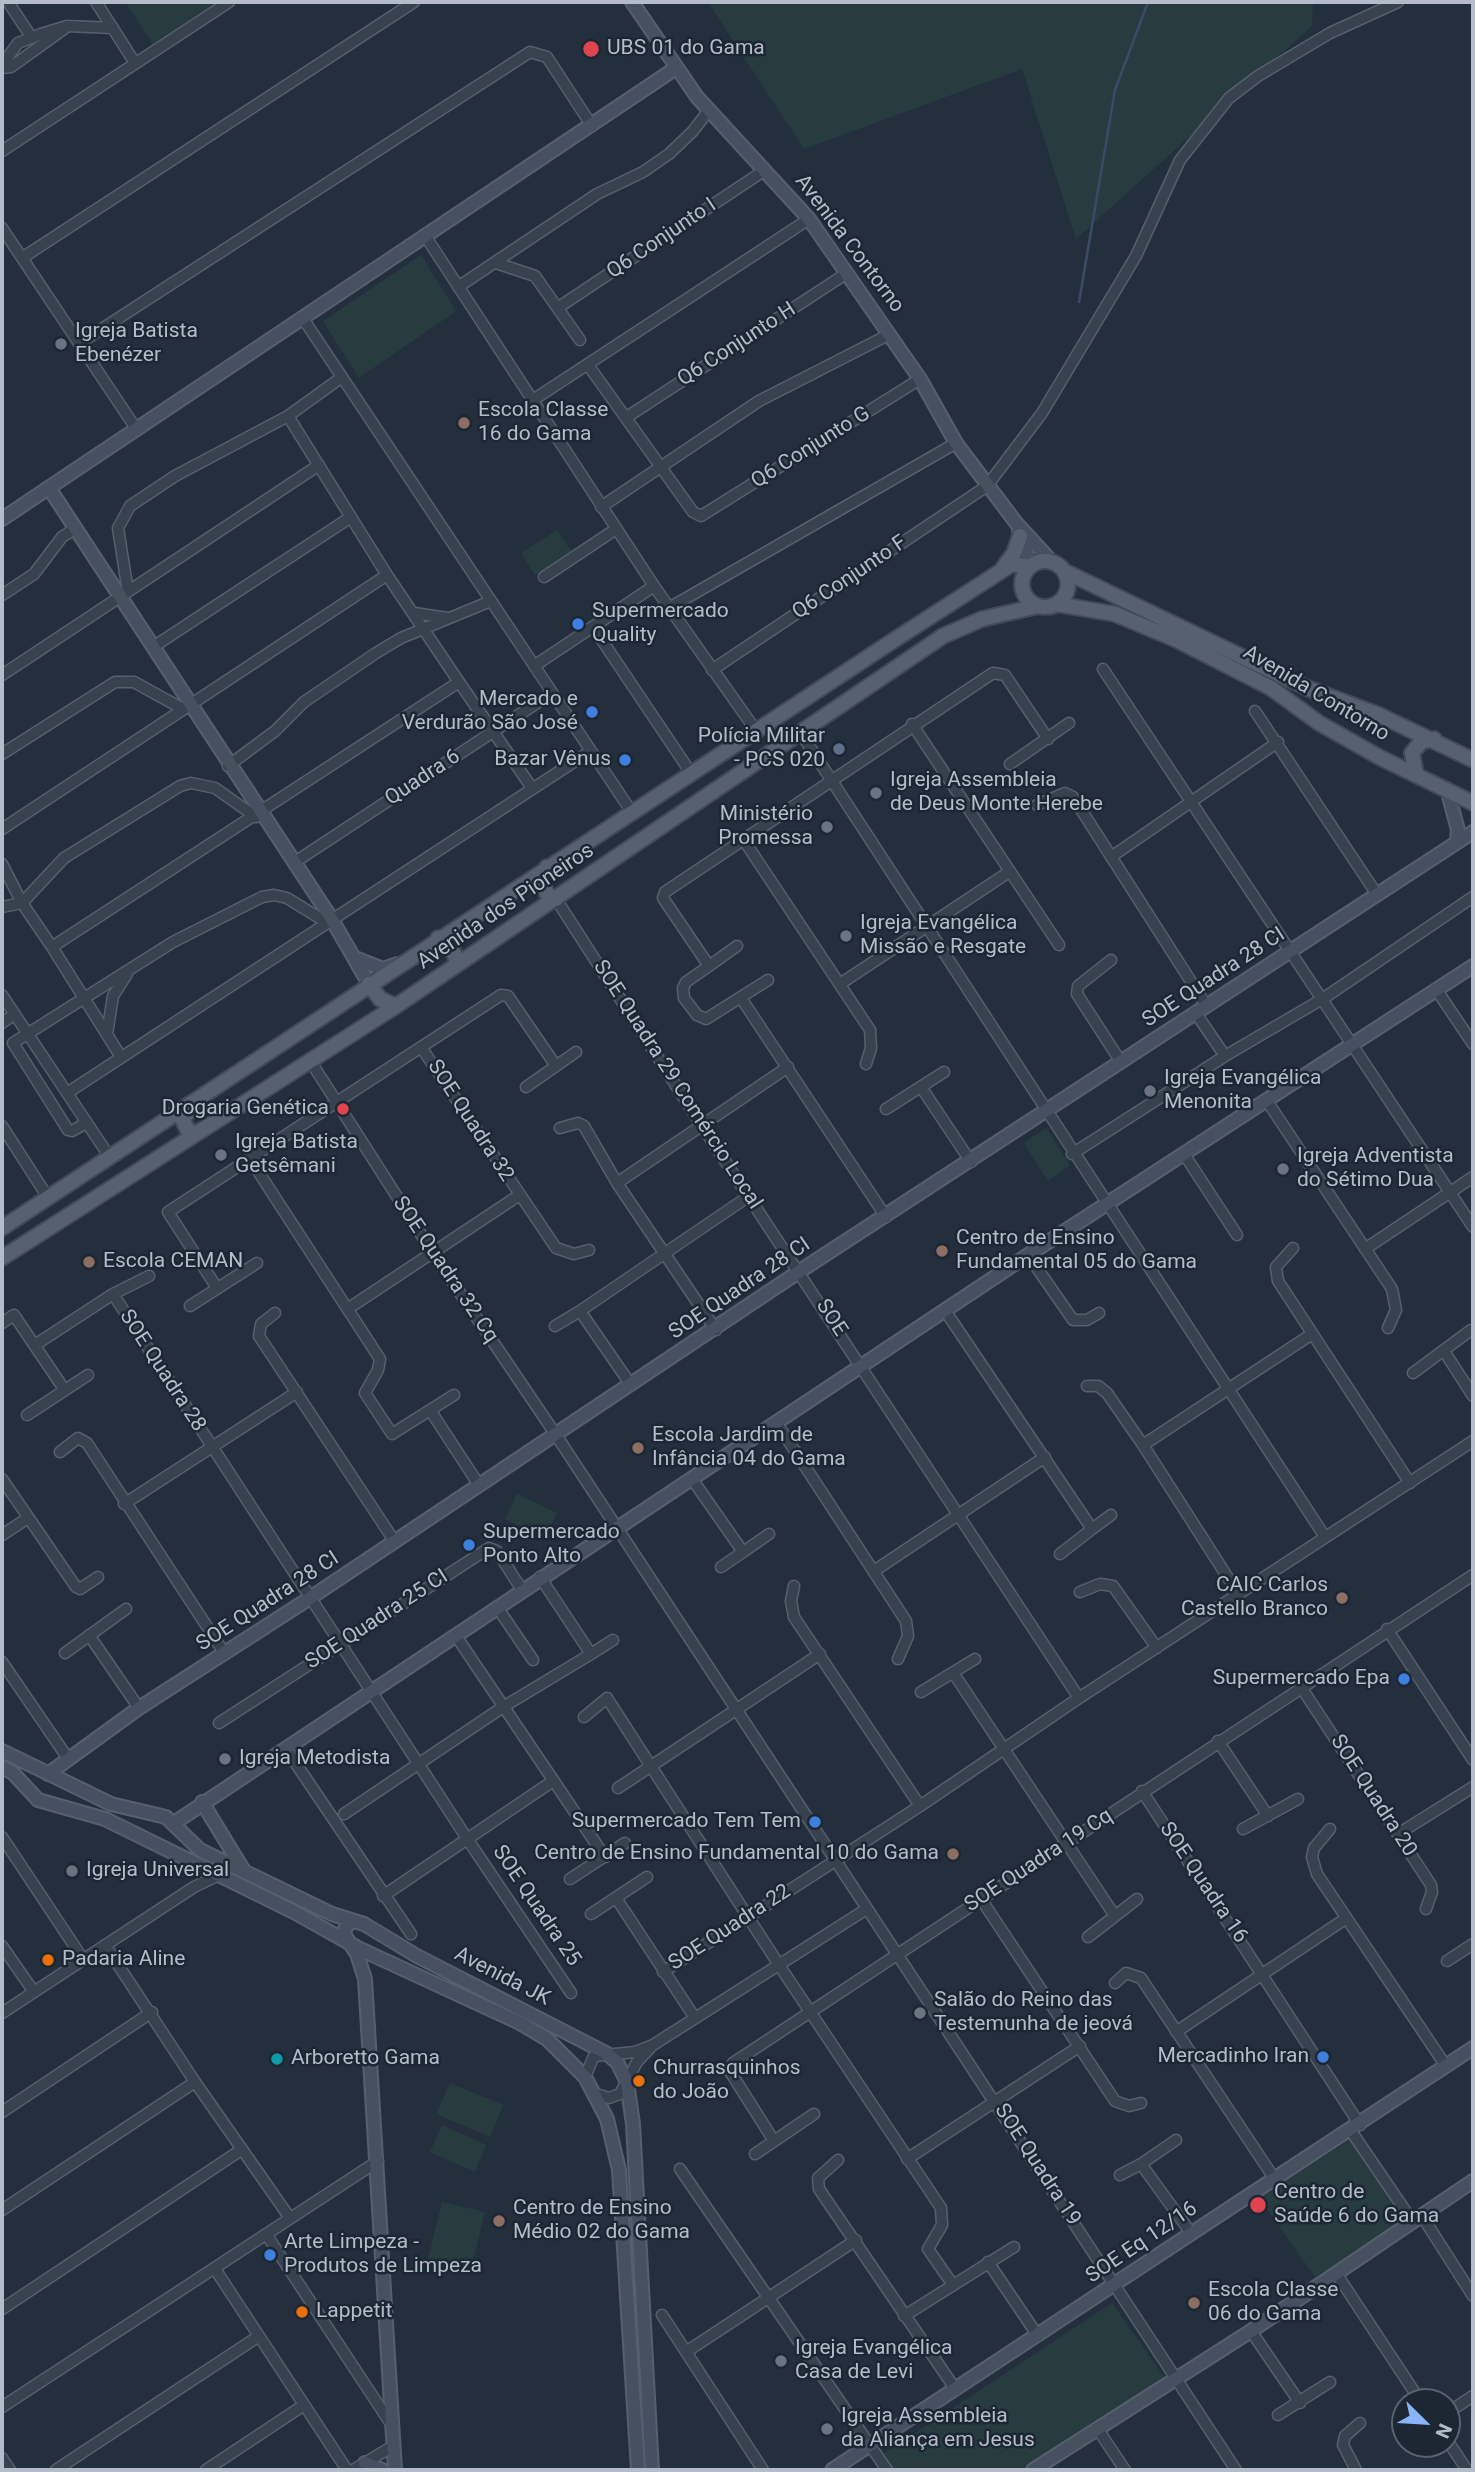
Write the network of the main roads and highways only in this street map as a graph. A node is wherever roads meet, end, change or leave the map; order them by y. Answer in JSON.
{"nodes":[{"id":1,"x":1018,"y":530,"type":"road end"},
{"id":2,"x":1030,"y":566,"type":"junction"},
{"id":3,"x":1058,"y":566,"type":"junction"},
{"id":4,"x":999,"y":572,"type":"junction"},
{"id":5,"x":1056,"y":604,"type":"junction"},
{"id":6,"x":1038,"y":606,"type":"junction"},
{"id":7,"x":891,"y":642,"type":"junction"},
{"id":8,"x":906,"y":664,"type":"junction"},
{"id":9,"x":1434,"y":739,"type":"junction"},
{"id":10,"x":1473,"y":760,"type":"edge"},
{"id":11,"x":1416,"y":774,"type":"junction"},
{"id":12,"x":1473,"y":803,"type":"edge"},
{"id":13,"x":547,"y":867,"type":"junction"},
{"id":14,"x":556,"y":899,"type":"junction"},
{"id":15,"x":438,"y":938,"type":"junction"},
{"id":16,"x":458,"y":964,"type":"junction"},
{"id":17,"x":369,"y":984,"type":"junction"},
{"id":18,"x":396,"y":1006,"type":"junction"},
{"id":19,"x":244,"y":1068,"type":"junction"},
{"id":20,"x":160,"y":1123,"type":"junction"},
{"id":21,"x":197,"y":1133,"type":"junction"},
{"id":22,"x":134,"y":1172,"type":"junction"},
{"id":23,"x":2,"y":1228,"type":"edge"},
{"id":24,"x":2,"y":1258,"type":"edge"}],
"edges":[{"from":1,"to":4,"type":"main road"},
{"from":2,"to":3,"type":"main road"},
{"from":2,"to":4,"type":"main road","name":"Avenida dos Pioneiros"},
{"from":2,"to":6,"type":"main road"},
{"from":3,"to":5,"type":"main road"},
{"from":3,"to":9,"type":"main road","name":"Avenida Contorno"},
{"from":4,"to":7,"type":"main road","name":"Avenida dos Pioneiros"},
{"from":5,"to":6,"type":"main road"},
{"from":5,"to":11,"type":"main road","name":"Avenida Contorno"},
{"from":6,"to":8,"type":"main road","name":"Avenida dos Pioneiros"},
{"from":7,"to":8,"type":"main road"},
{"from":7,"to":13,"type":"main road","name":"Avenida dos Pioneiros"},
{"from":8,"to":14,"type":"main road","name":"Avenida dos Pioneiros"},
{"from":9,"to":10,"type":"main road","name":"Avenida Contorno"},
{"from":9,"to":11,"type":"main road"},
{"from":11,"to":12,"type":"main road","name":"Avenida Contorno"},
{"from":13,"to":14,"type":"main road"},
{"from":13,"to":15,"type":"main road","name":"Avenida dos Pioneiros"},
{"from":14,"to":16,"type":"main road","name":"Avenida dos Pioneiros"},
{"from":15,"to":16,"type":"main road"},
{"from":15,"to":17,"type":"main road","name":"Avenida dos Pioneiros"},
{"from":16,"to":18,"type":"main road","name":"Avenida dos Pioneiros"},
{"from":17,"to":18,"type":"main road"},
{"from":17,"to":19,"type":"main road","name":"Avenida dos Pioneiros"},
{"from":18,"to":21,"type":"main road","name":"Avenida dos Pioneiros"},
{"from":19,"to":20,"type":"main road","name":"Avenida dos Pioneiros"},
{"from":19,"to":21,"type":"main road"},
{"from":20,"to":22,"type":"main road"},
{"from":20,"to":23,"type":"main road","name":"Avenida dos Pioneiros"},
{"from":21,"to":22,"type":"main road","name":"Avenida dos Pioneiros"},
{"from":22,"to":24,"type":"main road","name":"Avenida dos Pioneiros"}]}
